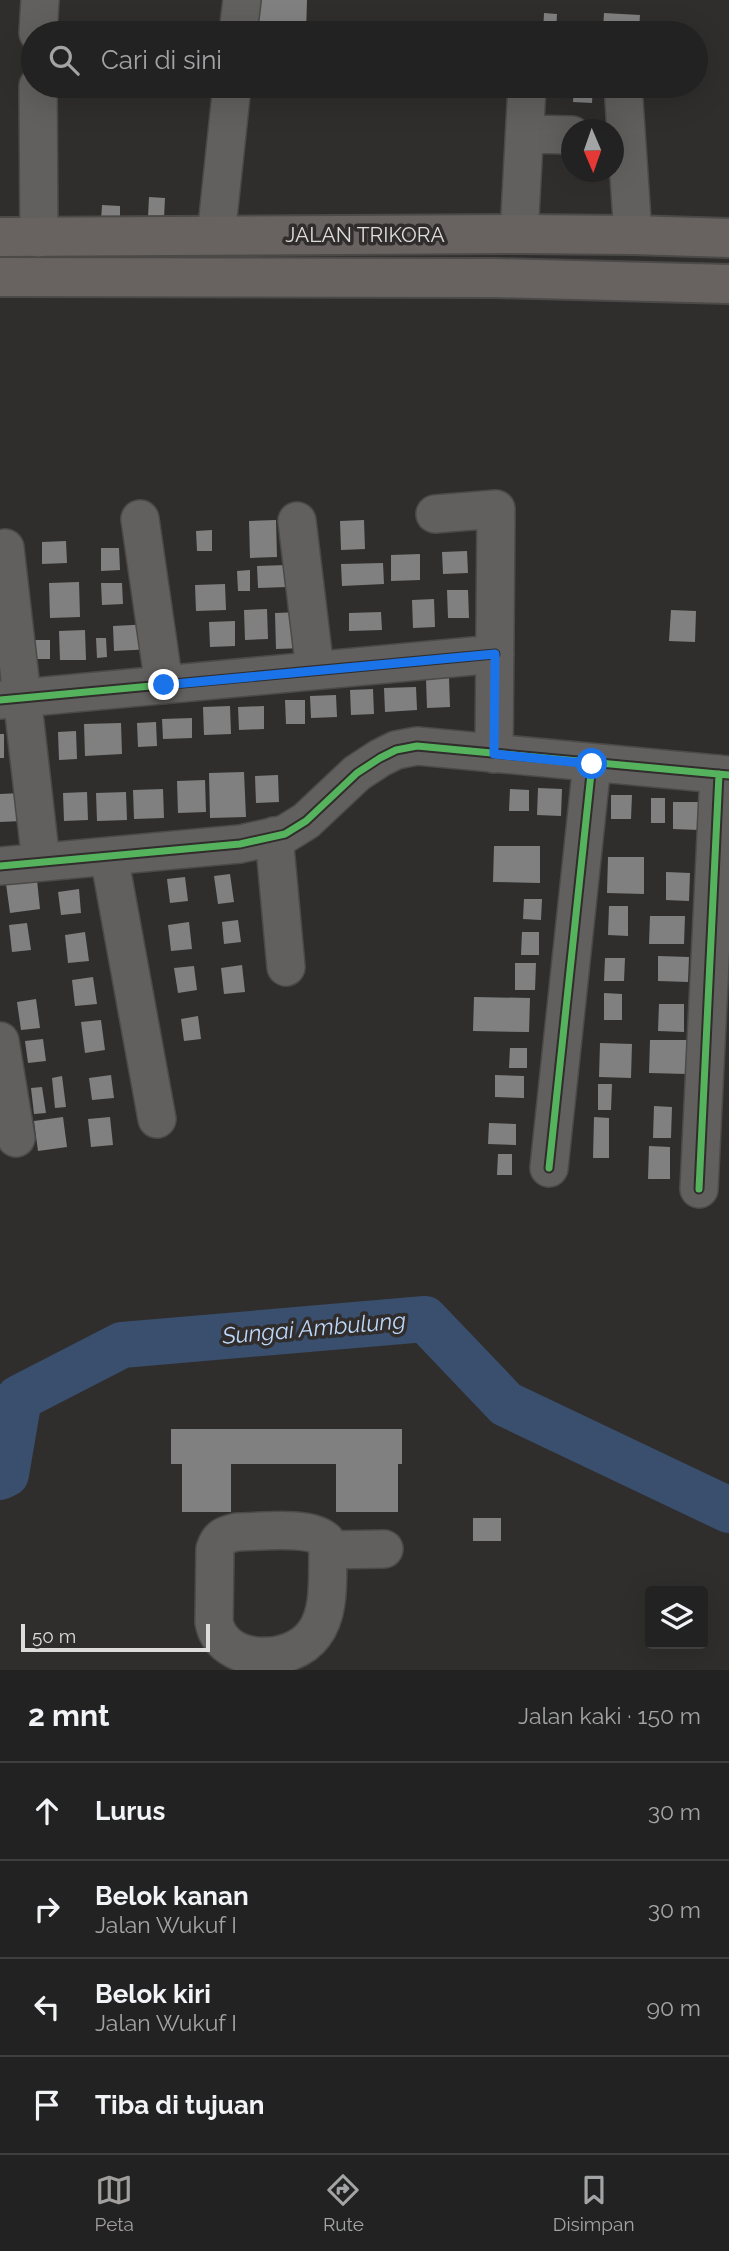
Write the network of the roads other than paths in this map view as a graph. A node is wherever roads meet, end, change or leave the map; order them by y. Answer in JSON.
{"nodes":[{"id":1,"x":40,"y":0,"type":"edge"},
{"id":2,"x":242,"y":0,"type":"edge"},
{"id":3,"x":39,"y":21,"type":"edge"},
{"id":4,"x":239,"y":21,"type":"edge"},
{"id":5,"x":38,"y":98,"type":"edge"},
{"id":6,"x":231,"y":98,"type":"edge"},
{"id":7,"x":526,"y":98,"type":"edge"},
{"id":8,"x":622,"y":98,"type":"edge"},
{"id":9,"x":621,"y":119,"type":"edge"},
{"id":10,"x":525,"y":134,"type":"junction"},
{"id":11,"x":561,"y":135,"type":"edge"},
{"id":12,"x":624,"y":166,"type":"edge"},
{"id":13,"x":519,"y":234,"type":"junction"},
{"id":14,"x":633,"y":235,"type":"junction"},
{"id":15,"x":216,"y":236,"type":"junction"},
{"id":16,"x":0,"y":237,"type":"edge"},
{"id":17,"x":39,"y":238,"type":"junction"},
{"id":18,"x":729,"y":238,"type":"edge"},
{"id":19,"x":0,"y":277,"type":"edge"},
{"id":20,"x":729,"y":284,"type":"edge"},
{"id":21,"x":435,"y":514,"type":"dead end"},
{"id":22,"x":140,"y":519,"type":"dead end"},
{"id":23,"x":297,"y":521,"type":"dead end"},
{"id":24,"x":5,"y":548,"type":"dead end"},
{"id":25,"x":495,"y":654,"type":"junction"},
{"id":26,"x":315,"y":670,"type":"junction"},
{"id":27,"x":164,"y":685,"type":"junction"},
{"id":28,"x":12,"y":698,"type":"edge"},
{"id":29,"x":494,"y":754,"type":"junction"},
{"id":30,"x":592,"y":764,"type":"junction"},
{"id":31,"x":724,"y":774,"type":"edge"},
{"id":32,"x":275,"y":836,"type":"junction"},
{"id":33,"x":109,"y":856,"type":"junction"},
{"id":34,"x":41,"y":862,"type":"junction"},
{"id":35,"x":0,"y":866,"type":"edge"},
{"id":36,"x":286,"y":967,"type":"dead end"},
{"id":37,"x":0,"y":1041,"type":"edge"},
{"id":38,"x":157,"y":1119,"type":"dead end"},
{"id":39,"x":16,"y":1138,"type":"dead end"},
{"id":40,"x":549,"y":1168,"type":"dead end"},
{"id":41,"x":699,"y":1189,"type":"dead end"},
{"id":42,"x":384,"y":1549,"type":"dead end"},
{"id":43,"x":328,"y":1550,"type":"junction"},
{"id":44,"x":276,"y":1662,"type":"edge"}],
"edges":[{"from":1,"to":3,"type":"street"},
{"from":2,"to":4,"type":"street"},
{"from":5,"to":17,"type":"street"},
{"from":6,"to":15,"type":"street"},
{"from":7,"to":10,"type":"street"},
{"from":8,"to":9,"type":"street"},
{"from":10,"to":11,"type":"street"},
{"from":10,"to":13,"type":"street"},
{"from":12,"to":14,"type":"street"},
{"from":13,"to":14,"type":"main road","name":"JALAN TRIKORA"},
{"from":13,"to":15,"type":"main road","name":"JALAN TRIKORA"},
{"from":14,"to":18,"type":"main road","name":"JALAN TRIKORA"},
{"from":15,"to":17,"type":"main road","name":"JALAN TRIKORA"},
{"from":16,"to":17,"type":"main road","name":"JALAN TRIKORA"},
{"from":19,"to":20,"type":"main road","name":"JALAN TRIKORA"},
{"from":21,"to":25,"type":"street"},
{"from":22,"to":27,"type":"street"},
{"from":23,"to":26,"type":"street"},
{"from":24,"to":28,"type":"street"},
{"from":25,"to":26,"type":"street"},
{"from":25,"to":29,"type":"street"},
{"from":26,"to":27,"type":"street"},
{"from":27,"to":28,"type":"street"},
{"from":28,"to":34,"type":"street"},
{"from":29,"to":30,"type":"street"},
{"from":29,"to":32,"type":"street"},
{"from":30,"to":31,"type":"street"},
{"from":30,"to":40,"type":"street"},
{"from":31,"to":41,"type":"street"},
{"from":32,"to":33,"type":"street"},
{"from":32,"to":36,"type":"street"},
{"from":33,"to":34,"type":"street"},
{"from":33,"to":38,"type":"street"},
{"from":34,"to":35,"type":"street"},
{"from":37,"to":39,"type":"street"},
{"from":42,"to":43,"type":"street"},
{"from":43,"to":44,"type":"street"},
{"from":43,"to":44,"type":"street"}]}
